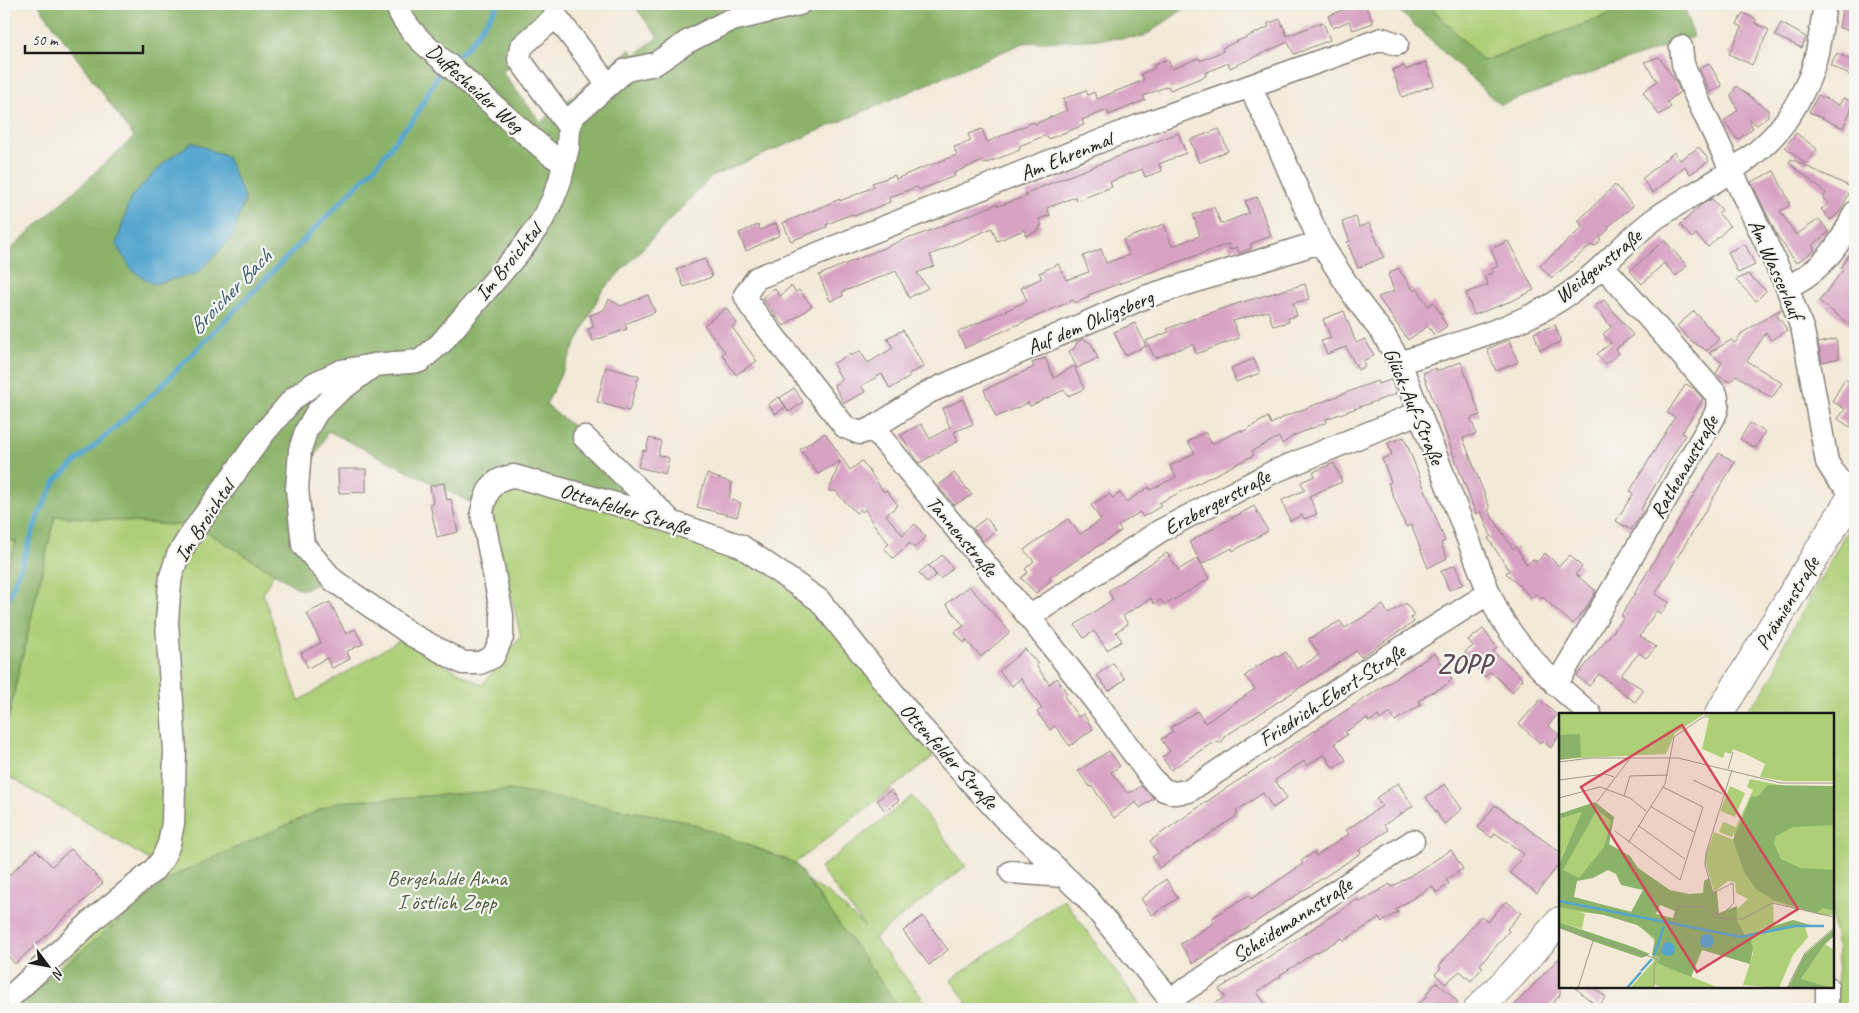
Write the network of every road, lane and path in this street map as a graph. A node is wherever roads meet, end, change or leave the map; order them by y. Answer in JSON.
{"nodes":[{"id":1,"x":396,"y":4,"type":"edge"},
{"id":2,"x":800,"y":4,"type":"edge"},
{"id":3,"x":1825,"y":4,"type":"edge"},
{"id":4,"x":1397,"y":44,"type":"dead end"},
{"id":5,"x":1681,"y":47,"type":"dead end"},
{"id":6,"x":608,"y":85,"type":"junction"},
{"id":7,"x":1250,"y":87,"type":"junction"},
{"id":8,"x":569,"y":127,"type":"junction"},
{"id":9,"x":564,"y":163,"type":"junction"},
{"id":10,"x":1730,"y":170,"type":"junction"},
{"id":11,"x":1855,"y":212,"type":"edge"},
{"id":12,"x":1320,"y":242,"type":"junction"},
{"id":13,"x":1602,"y":266,"type":"junction"},
{"id":14,"x":1787,"y":287,"type":"junction"},
{"id":15,"x":1400,"y":363,"type":"junction"},
{"id":16,"x":374,"y":365,"type":"junction"},
{"id":17,"x":1418,"y":413,"type":"junction"},
{"id":18,"x":873,"y":428,"type":"junction"},
{"id":19,"x":584,"y":437,"type":"dead end"},
{"id":20,"x":1854,"y":492,"type":"edge"},
{"id":21,"x":672,"y":523,"type":"junction"},
{"id":22,"x":1489,"y":593,"type":"junction"},
{"id":23,"x":1029,"y":617,"type":"junction"},
{"id":24,"x":1556,"y":685,"type":"junction"},
{"id":25,"x":1589,"y":713,"type":"edge"},
{"id":26,"x":1720,"y":713,"type":"edge"},
{"id":27,"x":1174,"y":793,"type":"joint"},
{"id":28,"x":1413,"y":841,"type":"dead end"},
{"id":29,"x":1011,"y":872,"type":"dead end"},
{"id":30,"x":1064,"y":876,"type":"junction"},
{"id":31,"x":1559,"y":922,"type":"edge"},
{"id":32,"x":1827,"y":988,"type":"edge"},
{"id":33,"x":4,"y":1003,"type":"edge"},
{"id":34,"x":1174,"y":1004,"type":"edge"},
{"id":35,"x":1483,"y":1008,"type":"edge"},
{"id":36,"x":1828,"y":1009,"type":"edge"}],
"edges":[{"from":1,"to":9,"type":"street","name":"Duffesheider Weg"},
{"from":2,"to":6,"type":"street"},
{"from":3,"to":10,"type":"street","name":"Weidgenstraße"},
{"from":4,"to":7,"type":"street","name":"Am Ehrenmal"},
{"from":5,"to":10,"type":"street","name":"Am Wasserlauf"},
{"from":6,"to":8,"type":"street"},
{"from":6,"to":8,"type":"street"},
{"from":7,"to":12,"type":"street","name":"Glück-Auf-Straße"},
{"from":7,"to":18,"type":"street","name":"Am Ehrenmal"},
{"from":8,"to":9,"type":"street","name":"Im Broichtal"},
{"from":9,"to":16,"type":"street","name":"Im Broichtal"},
{"from":10,"to":13,"type":"street","name":"Weidgenstraße"},
{"from":10,"to":14,"type":"street","name":"Am Wasserlauf"},
{"from":11,"to":14,"type":"street"},
{"from":12,"to":15,"type":"street","name":"Glück-Auf-Straße"},
{"from":12,"to":18,"type":"street","name":"Auf dem Ohligsberg"},
{"from":13,"to":15,"type":"street","name":"Weidgenstraße"},
{"from":13,"to":24,"type":"street","name":"Rathenaustraße"},
{"from":14,"to":20,"type":"street","name":"Am Wasserlauf"},
{"from":15,"to":17,"type":"street","name":"Glück-Auf-Straße"},
{"from":16,"to":21,"type":"street","name":"Ottenfelder Straße"},
{"from":16,"to":33,"type":"street","name":"Im Broichtal"},
{"from":17,"to":22,"type":"street","name":"Glück-Auf-Straße"},
{"from":17,"to":23,"type":"street","name":"Erzbergerstraße"},
{"from":18,"to":23,"type":"street","name":"Tannenstraße"},
{"from":19,"to":21,"type":"street"},
{"from":20,"to":26,"type":"main road","name":"Prämienstraße"},
{"from":21,"to":30,"type":"street","name":"Ottenfelder Straße"},
{"from":22,"to":24,"type":"street","name":"Glück-Auf-Straße"},
{"from":22,"to":27,"type":"street","name":"Friedrich-Ebert-Straße"},
{"from":23,"to":27,"type":"street","name":"Tannenstraße"},
{"from":24,"to":25,"type":"street","name":"Glück-Auf-Straße"},
{"from":28,"to":34,"type":"street","name":"Scheidemannstraße"},
{"from":29,"to":30,"type":"street"},
{"from":30,"to":34,"type":"street","name":"Ottenfelder Straße"},
{"from":31,"to":35,"type":"main road"},
{"from":32,"to":36,"type":"street"}]}
